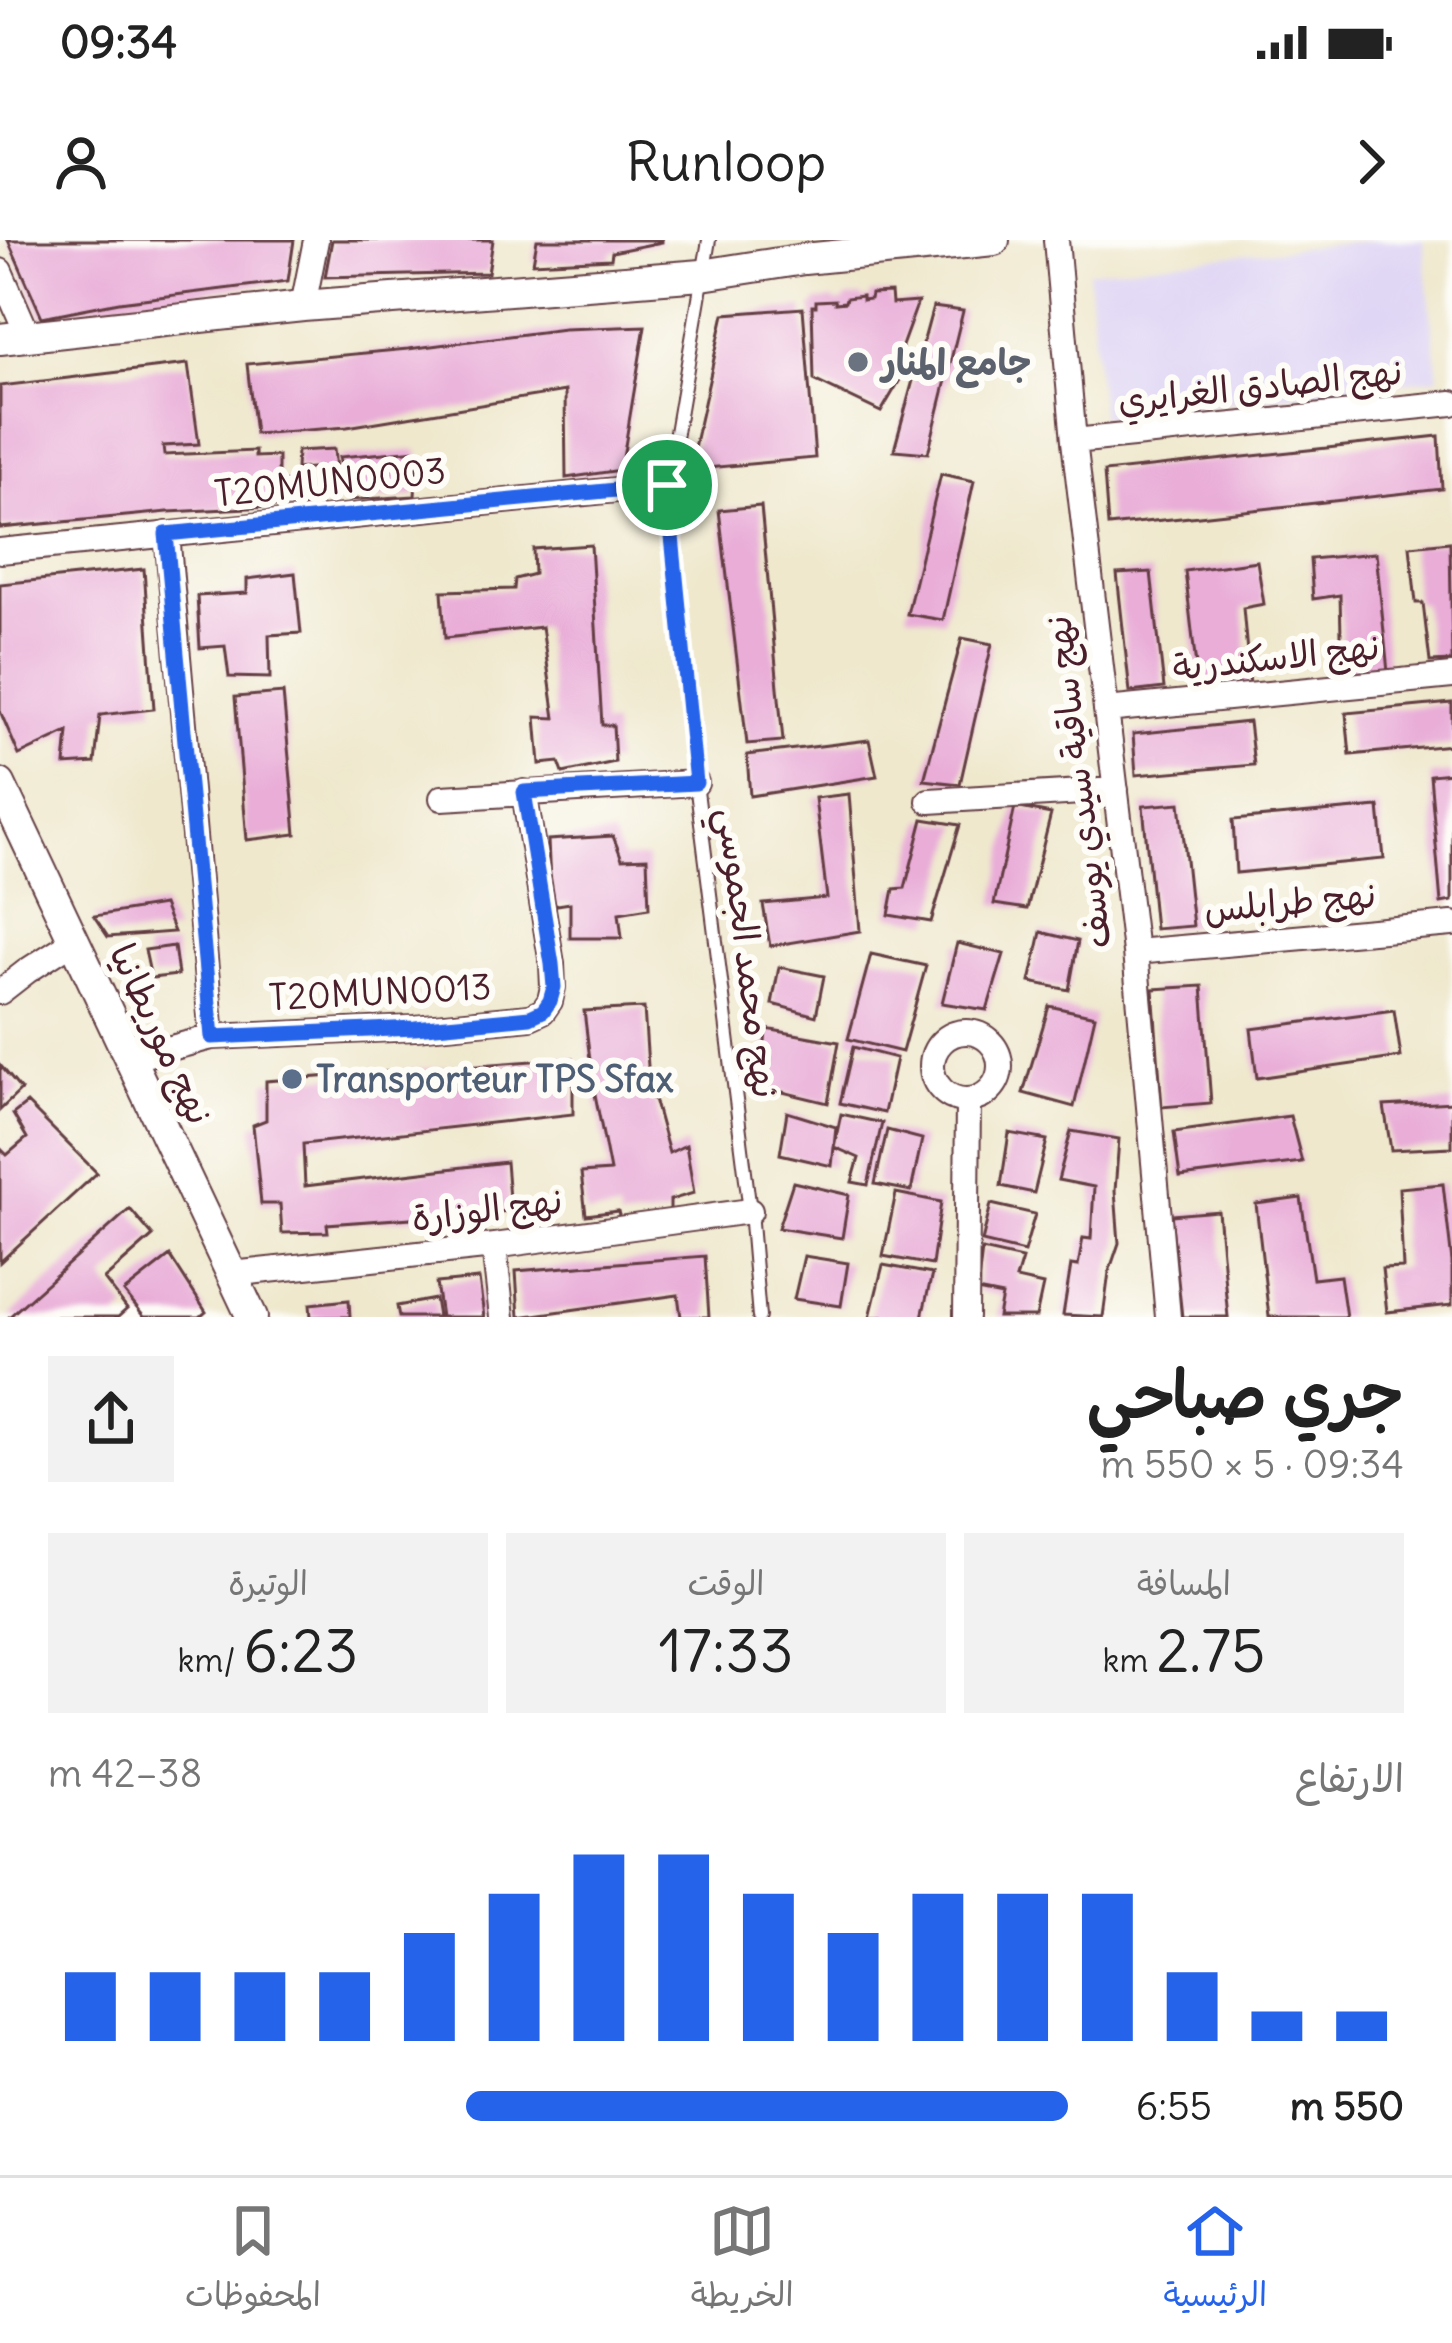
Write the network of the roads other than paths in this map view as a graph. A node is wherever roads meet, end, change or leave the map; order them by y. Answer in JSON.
{"nodes":[{"id":1,"x":316,"y":240,"type":"edge"},
{"id":2,"x":709,"y":240,"type":"edge"},
{"id":3,"x":994,"y":240,"type":"edge"},
{"id":4,"x":1056,"y":240,"type":"edge"},
{"id":5,"x":0,"y":272,"type":"edge"},
{"id":6,"x":702,"y":275,"type":"junction"},
{"id":7,"x":303,"y":306,"type":"junction"},
{"id":8,"x":14,"y":337,"type":"edge"},
{"id":9,"x":1452,"y":403,"type":"edge"},
{"id":10,"x":1075,"y":441,"type":"junction"},
{"id":11,"x":667,"y":485,"type":"junction"},
{"id":12,"x":166,"y":534,"type":"junction"},
{"id":13,"x":0,"y":550,"type":"edge"},
{"id":14,"x":1452,"y":676,"type":"edge"},
{"id":15,"x":1106,"y":710,"type":"junction"},
{"id":16,"x":696,"y":783,"type":"junction"},
{"id":17,"x":0,"y":784,"type":"edge"},
{"id":18,"x":1116,"y":790,"type":"junction"},
{"id":19,"x":524,"y":792,"type":"junction"},
{"id":20,"x":442,"y":798,"type":"dead end"},
{"id":21,"x":929,"y":800,"type":"dead end"},
{"id":22,"x":1452,"y":924,"type":"edge"},
{"id":23,"x":75,"y":940,"type":"junction"},
{"id":24,"x":1135,"y":952,"type":"junction"},
{"id":25,"x":0,"y":992,"type":"edge"},
{"id":26,"x":212,"y":1037,"type":"junction"},
{"id":27,"x":130,"y":1059,"type":"junction"},
{"id":28,"x":968,"y":1100,"type":"dead end"},
{"id":29,"x":750,"y":1210,"type":"junction"},
{"id":30,"x":494,"y":1246,"type":"junction"},
{"id":31,"x":231,"y":1274,"type":"junction"},
{"id":32,"x":251,"y":1317,"type":"edge"},
{"id":33,"x":502,"y":1317,"type":"edge"},
{"id":34,"x":759,"y":1317,"type":"edge"},
{"id":35,"x":966,"y":1317,"type":"edge"},
{"id":36,"x":1168,"y":1317,"type":"edge"}],
"edges":[{"from":1,"to":7,"type":"street"},
{"from":2,"to":6,"type":"lane","name":"نهج محمد الجموسي"},
{"from":3,"to":6,"type":"street"},
{"from":4,"to":10,"type":"street","name":"نهج ساقية سيدي يوسف"},
{"from":5,"to":8,"type":"street"},
{"from":6,"to":7,"type":"street"},
{"from":6,"to":11,"type":"lane","name":"نهج محمد الجموسي"},
{"from":7,"to":8,"type":"street"},
{"from":9,"to":10,"type":"street","name":"نهج الصادق الغرايري"},
{"from":10,"to":15,"type":"street","name":"نهج ساقية سيدي يوسف"},
{"from":11,"to":12,"type":"street","name":"T20MUN0003"},
{"from":11,"to":16,"type":"lane","name":"نهج محمد الجموسي"},
{"from":12,"to":13,"type":"street","name":"T20MUN0003"},
{"from":12,"to":26,"type":"street"},
{"from":14,"to":15,"type":"street","name":"نهج الاسكندرية"},
{"from":15,"to":18,"type":"street","name":"نهج ساقية سيدي يوسف"},
{"from":16,"to":19,"type":"street"},
{"from":16,"to":29,"type":"lane","name":"نهج محمد الجموسي"},
{"from":17,"to":23,"type":"street","name":"نهج موريطانيا"},
{"from":18,"to":21,"type":"street"},
{"from":18,"to":24,"type":"street","name":"نهج ساقية سيدي يوسف"},
{"from":19,"to":20,"type":"street"},
{"from":19,"to":26,"type":"street","name":"T20MUN0013"},
{"from":22,"to":24,"type":"street","name":"نهج طرابلس"},
{"from":23,"to":25,"type":"street"},
{"from":23,"to":27,"type":"street","name":"نهج موريطانيا"},
{"from":24,"to":36,"type":"street","name":"نهج ساقية سيدي يوسف"},
{"from":26,"to":27,"type":"street"},
{"from":27,"to":31,"type":"street","name":"نهج موريطانيا"},
{"from":28,"to":35,"type":"street"},
{"from":29,"to":30,"type":"street","name":"نهج الوزارة"},
{"from":29,"to":34,"type":"lane","name":"نهج محمد الجموسي"},
{"from":30,"to":31,"type":"street","name":"نهج الوزارة"},
{"from":30,"to":33,"type":"street"},
{"from":31,"to":32,"type":"street","name":"نهج موريطانيا"}]}
